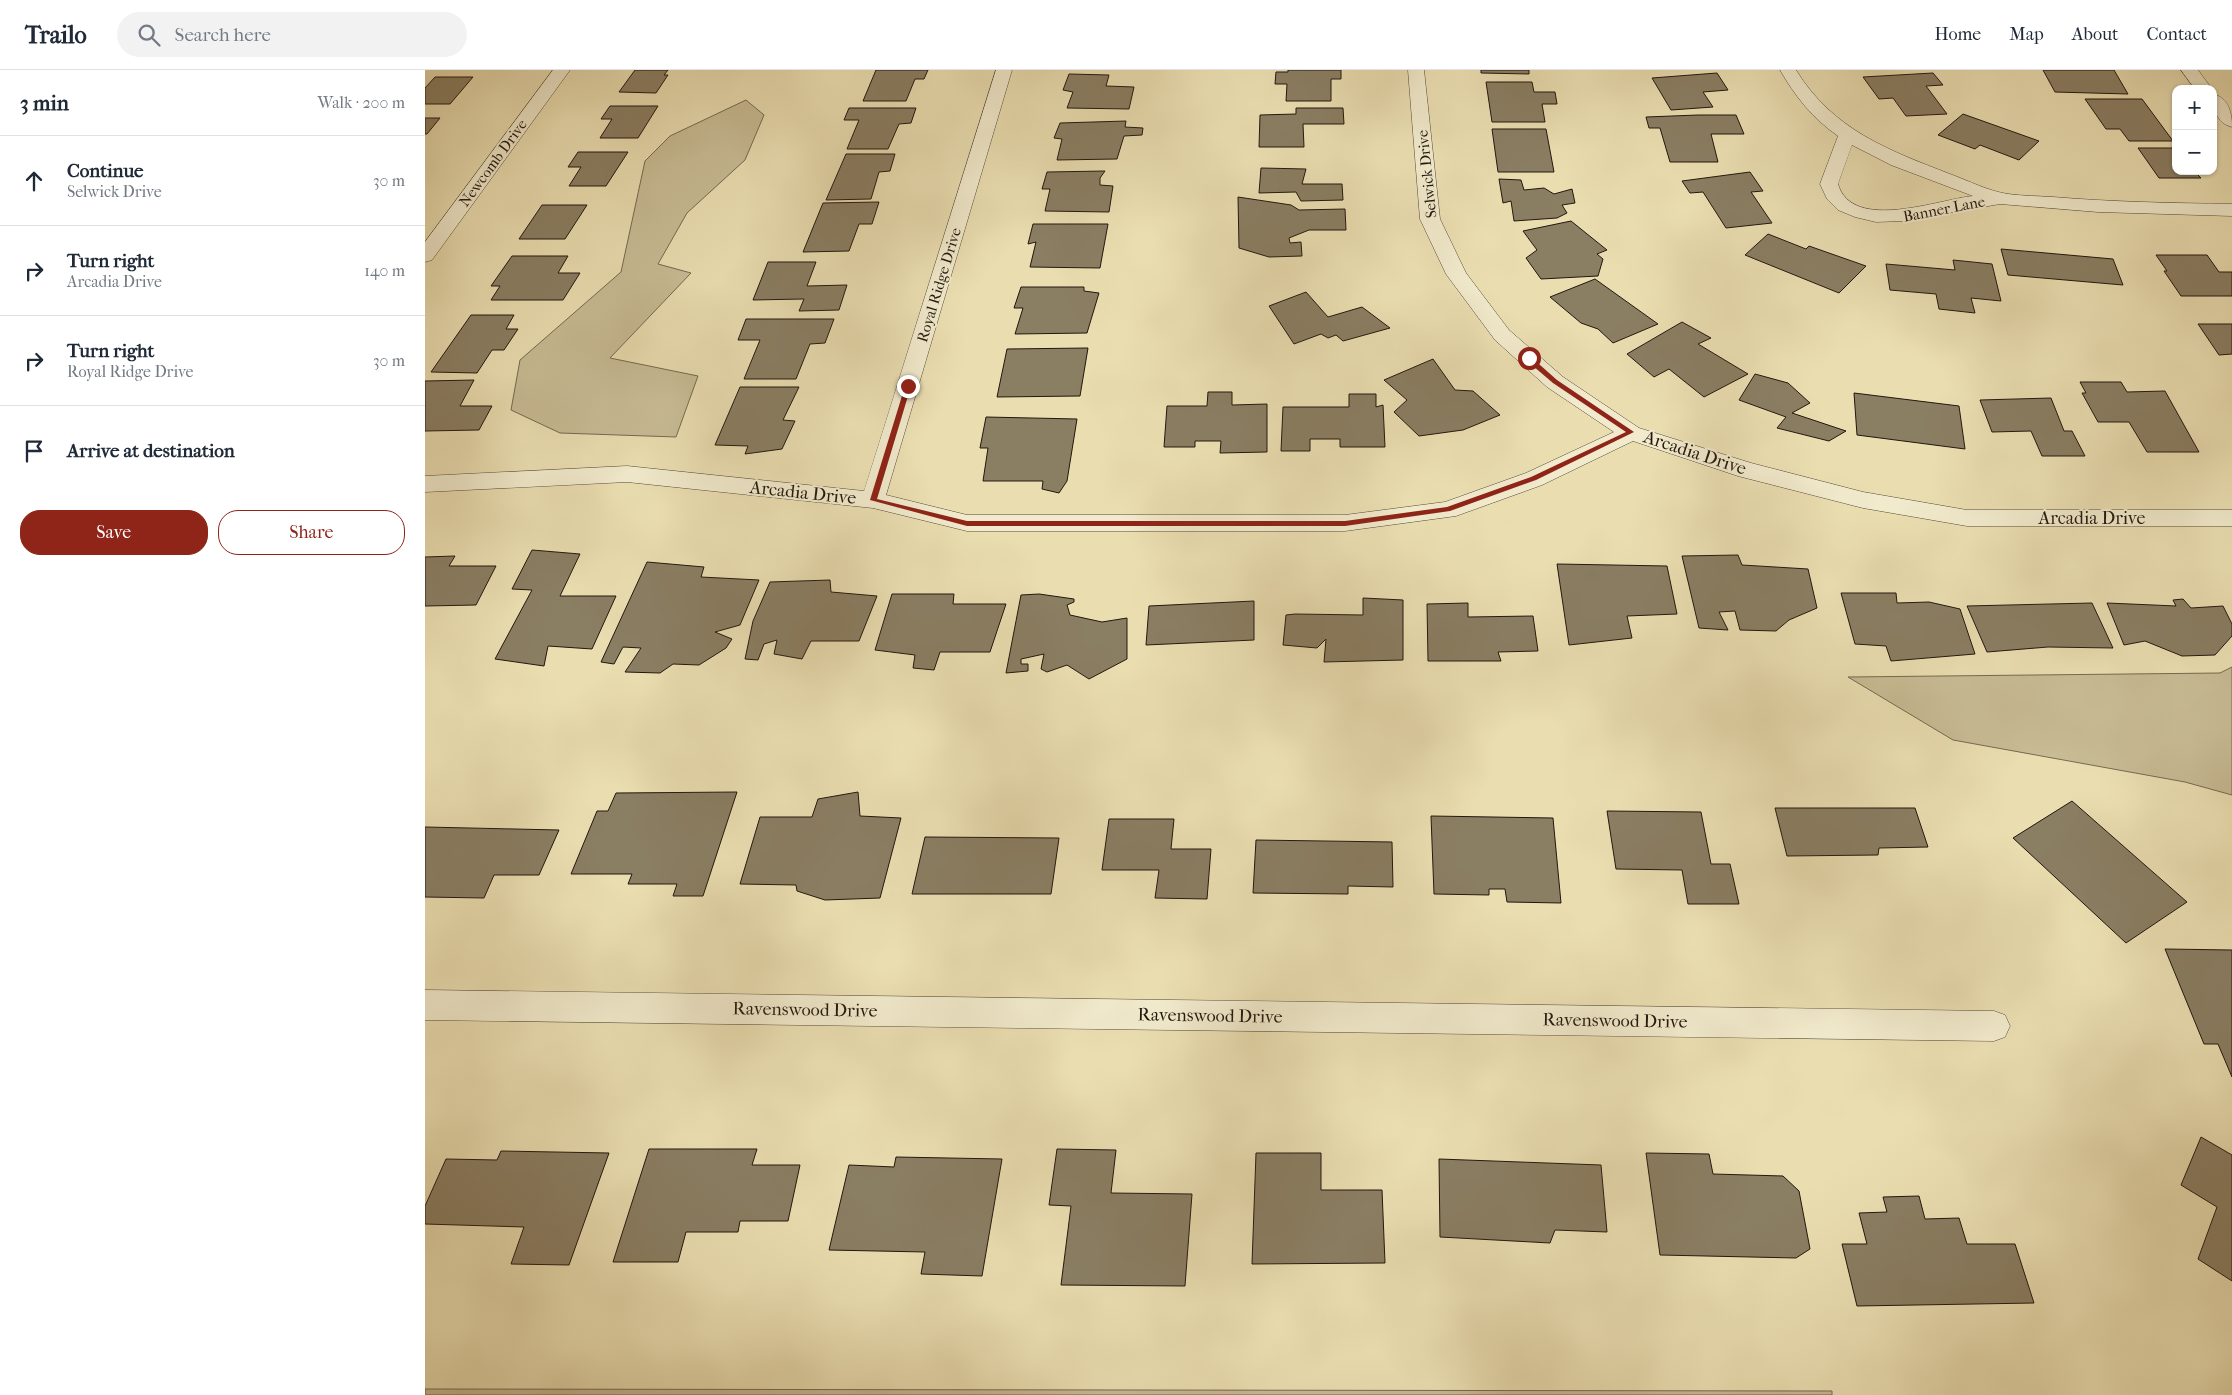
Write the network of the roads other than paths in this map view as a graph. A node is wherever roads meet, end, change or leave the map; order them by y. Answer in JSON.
{"nodes":[{"id":1,"x":562,"y":70,"type":"edge"},
{"id":2,"x":1004,"y":70,"type":"edge"},
{"id":3,"x":1416,"y":70,"type":"edge"},
{"id":4,"x":1789,"y":70,"type":"edge"},
{"id":5,"x":2189,"y":70,"type":"edge"},
{"id":6,"x":2202,"y":85,"type":"edge"},
{"id":7,"x":2217,"y":104,"type":"edge"},
{"id":8,"x":2232,"y":122,"type":"edge"},
{"id":9,"x":1847,"y":135,"type":"junction"},
{"id":10,"x":2004,"y":199,"type":"junction"},
{"id":11,"x":2232,"y":210,"type":"edge"},
{"id":12,"x":425,"y":256,"type":"edge"},
{"id":13,"x":1631,"y":432,"type":"junction"},
{"id":14,"x":425,"y":484,"type":"edge"},
{"id":15,"x":873,"y":500,"type":"junction"},
{"id":16,"x":2232,"y":518,"type":"edge"},
{"id":17,"x":425,"y":1005,"type":"edge"},
{"id":18,"x":1995,"y":1026,"type":"dead end"}],
"edges":[{"from":1,"to":12,"type":"street","name":"Newcomb Drive"},
{"from":2,"to":15,"type":"street","name":"Royal Ridge Drive"},
{"from":3,"to":13,"type":"street","name":"Selwick Drive"},
{"from":4,"to":9,"type":"street","name":"Banner Lane"},
{"from":5,"to":6,"type":"street"},
{"from":7,"to":8,"type":"street"},
{"from":9,"to":10,"type":"street","name":"Banner Lane"},
{"from":9,"to":10,"type":"street","name":"Banner Lane"},
{"from":10,"to":11,"type":"street","name":"Banner Lane"},
{"from":13,"to":15,"type":"street","name":"Arcadia Drive"},
{"from":13,"to":16,"type":"street","name":"Arcadia Drive"},
{"from":14,"to":15,"type":"street","name":"Arcadia Drive"},
{"from":17,"to":18,"type":"street","name":"Ravenswood Drive"}]}
